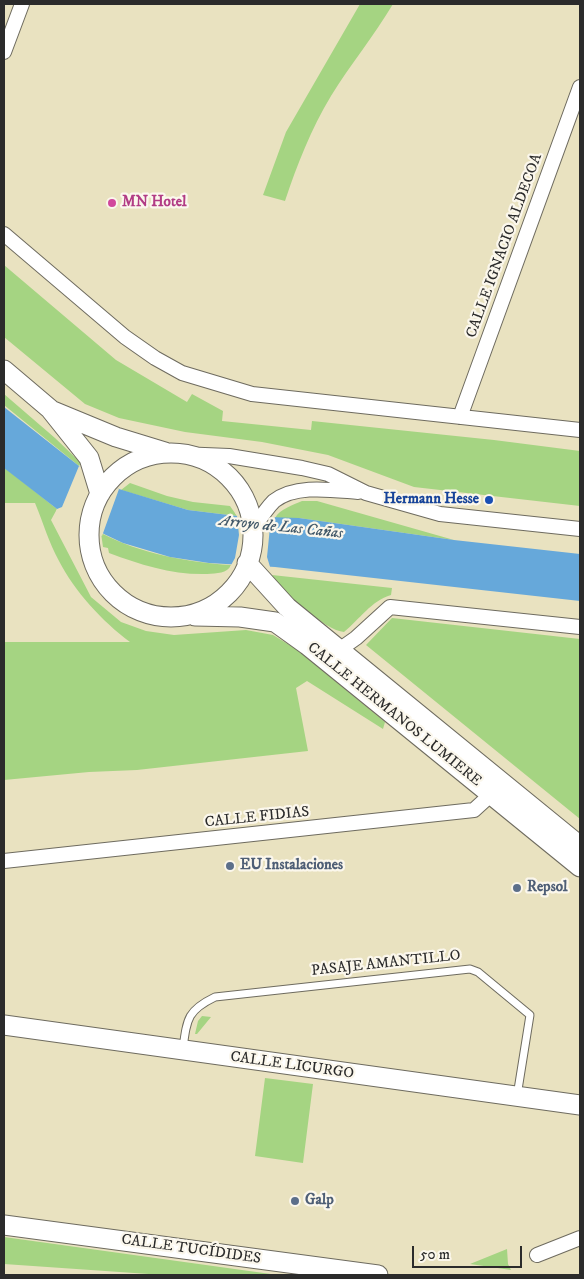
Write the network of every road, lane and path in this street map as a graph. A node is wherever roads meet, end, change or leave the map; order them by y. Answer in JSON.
{"nodes":[{"id":1,"x":22,"y":4,"type":"edge"},
{"id":2,"x":4,"y":52,"type":"edge"},
{"id":3,"x":580,"y":87,"type":"edge"},
{"id":4,"x":4,"y":234,"type":"edge"},
{"id":5,"x":4,"y":370,"type":"edge"},
{"id":6,"x":50,"y":410,"type":"junction"},
{"id":7,"x":460,"y":417,"type":"junction"},
{"id":8,"x":580,"y":430,"type":"edge"},
{"id":9,"x":175,"y":453,"type":"junction"},
{"id":10,"x":100,"y":484,"type":"junction"},
{"id":11,"x":366,"y":493,"type":"junction"},
{"id":12,"x":256,"y":518,"type":"junction"},
{"id":13,"x":580,"y":530,"type":"edge"},
{"id":14,"x":249,"y":569,"type":"junction"},
{"id":15,"x":186,"y":616,"type":"junction"},
{"id":16,"x":580,"y":628,"type":"edge"},
{"id":17,"x":339,"y":650,"type":"junction"},
{"id":18,"x":497,"y":789,"type":"junction"},
{"id":19,"x":580,"y":846,"type":"edge"},
{"id":20,"x":4,"y":861,"type":"edge"},
{"id":21,"x":580,"y":866,"type":"edge"},
{"id":22,"x":4,"y":1025,"type":"edge"},
{"id":23,"x":182,"y":1051,"type":"junction"},
{"id":24,"x":517,"y":1096,"type":"junction"},
{"id":25,"x":580,"y":1105,"type":"edge"},
{"id":26,"x":4,"y":1225,"type":"edge"},
{"id":27,"x":580,"y":1238,"type":"edge"},
{"id":28,"x":537,"y":1255,"type":"dead end"},
{"id":29,"x":378,"y":1275,"type":"edge"}],
"edges":[{"from":1,"to":2,"type":"street"},
{"from":3,"to":7,"type":"street","name":"CALLE IGNACIO ALDECOA"},
{"from":4,"to":7,"type":"street"},
{"from":5,"to":6,"type":"main road"},
{"from":6,"to":9,"type":"main road"},
{"from":6,"to":10,"type":"main road"},
{"from":7,"to":8,"type":"street"},
{"from":9,"to":10,"type":"main road"},
{"from":9,"to":11,"type":"street"},
{"from":9,"to":12,"type":"main road"},
{"from":10,"to":15,"type":"main road"},
{"from":11,"to":12,"type":"street"},
{"from":11,"to":13,"type":"street"},
{"from":12,"to":14,"type":"main road"},
{"from":14,"to":15,"type":"main road"},
{"from":14,"to":17,"type":"main road","name":"CALLE HERMANOS LUMIERE"},
{"from":15,"to":18,"type":"main road","name":"CALLE HERMANOS LUMIERE"},
{"from":16,"to":17,"type":"street"},
{"from":17,"to":18,"type":"main road","name":"CALLE HERMANOS LUMIERE"},
{"from":18,"to":19,"type":"main road","name":"CALLE HERMANOS LUMIERE"},
{"from":18,"to":20,"type":"street","name":"CALLE FIDIAS"},
{"from":18,"to":21,"type":"main road","name":"CALLE HERMANOS LUMIERE"},
{"from":22,"to":23,"type":"main road","name":"CALLE LICURGO"},
{"from":23,"to":24,"type":"main road","name":"CALLE LICURGO"},
{"from":23,"to":24,"type":"lane","name":"PASAJE AMANTILLO"},
{"from":24,"to":25,"type":"main road","name":"CALLE LICURGO"},
{"from":26,"to":29,"type":"main road","name":"CALLE TUCÍDIDES"},
{"from":27,"to":28,"type":"street"}]}
